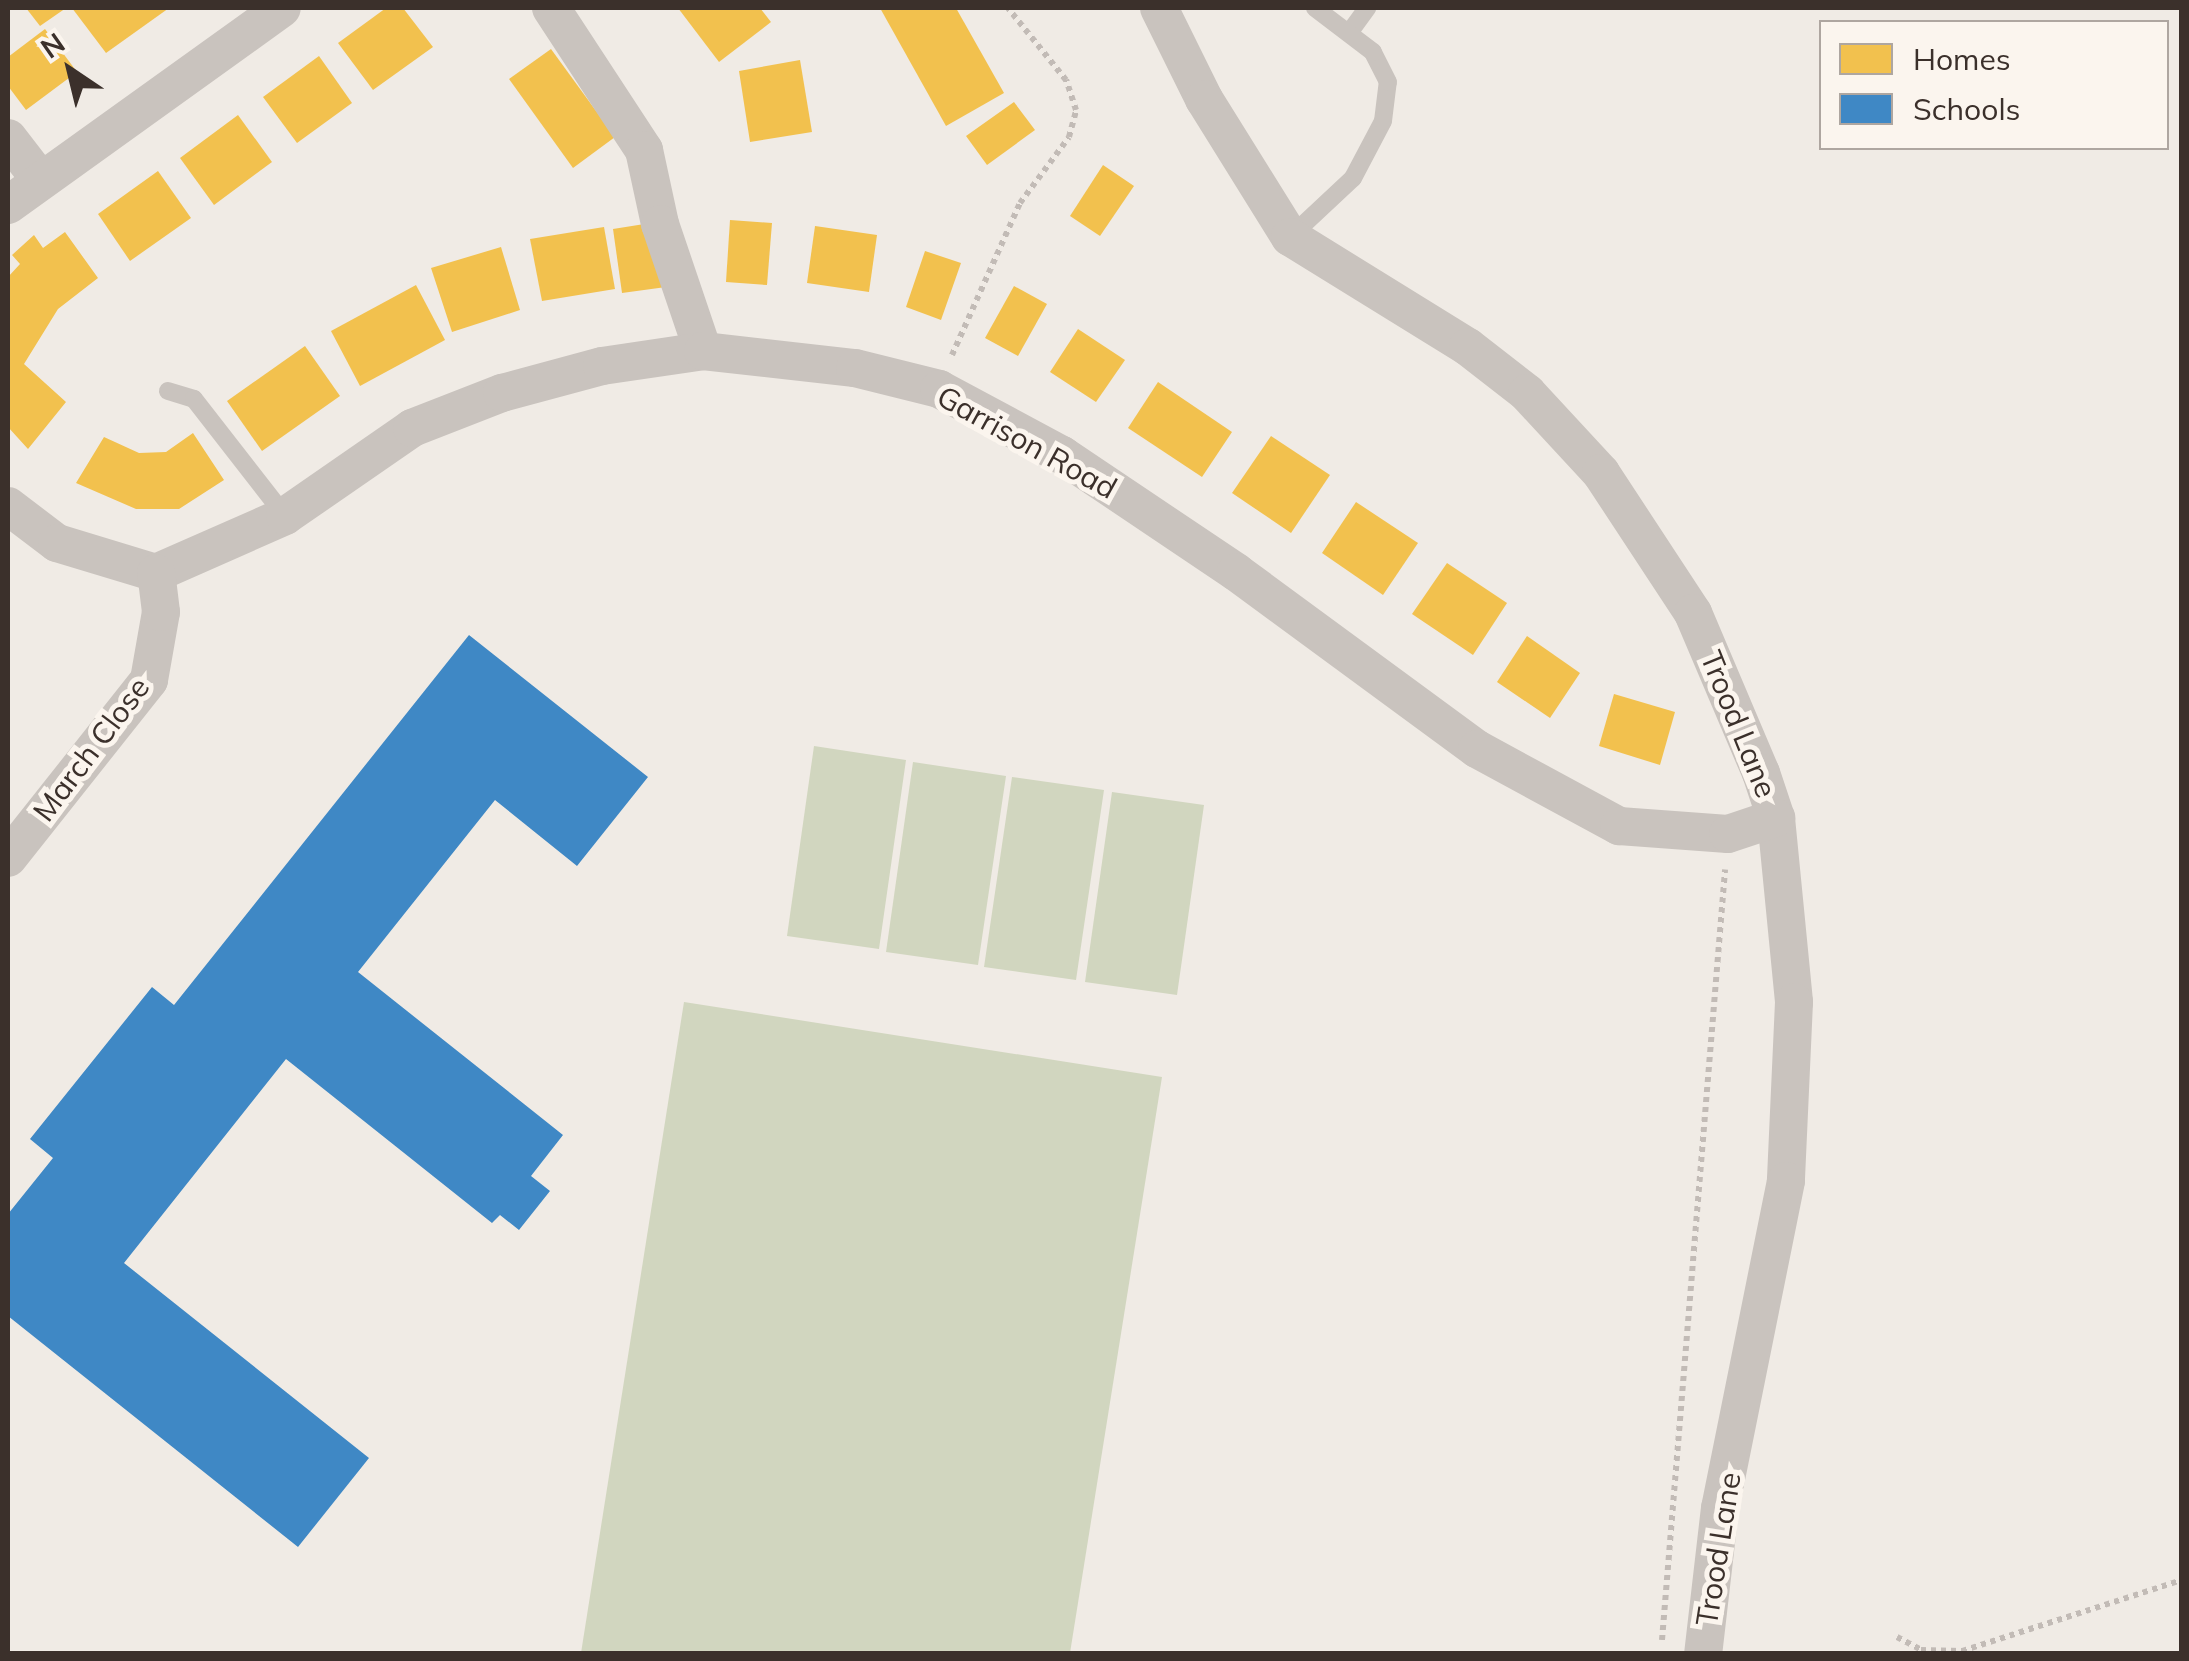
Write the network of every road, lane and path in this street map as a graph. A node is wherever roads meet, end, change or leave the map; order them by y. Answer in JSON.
{"nodes":[{"id":1,"x":282,"y":8,"type":"edge"},
{"id":2,"x":552,"y":8,"type":"edge"},
{"id":3,"x":1008,"y":8,"type":"edge"},
{"id":4,"x":1159,"y":8,"type":"edge"},
{"id":5,"x":1315,"y":8,"type":"edge"},
{"id":6,"x":1367,"y":8,"type":"edge"},
{"id":7,"x":1348,"y":34,"type":"junction"},
{"id":8,"x":8,"y":138,"type":"edge"},
{"id":9,"x":40,"y":178,"type":"junction"},
{"id":10,"x":8,"y":205,"type":"edge"},
{"id":11,"x":1290,"y":237,"type":"junction"},
{"id":12,"x":703,"y":351,"type":"junction"},
{"id":13,"x":939,"y":389,"type":"junction"},
{"id":14,"x":168,"y":391,"type":"dead end"},
{"id":15,"x":8,"y":506,"type":"edge"},
{"id":16,"x":285,"y":516,"type":"junction"},
{"id":17,"x":156,"y":574,"type":"junction"},
{"id":18,"x":1776,"y":818,"type":"junction"},
{"id":19,"x":1728,"y":834,"type":"junction"},
{"id":20,"x":8,"y":858,"type":"edge"},
{"id":21,"x":2182,"y":1580,"type":"edge"},
{"id":22,"x":1897,"y":1637,"type":"dead end"},
{"id":23,"x":1660,"y":1654,"type":"edge"},
{"id":24,"x":1703,"y":1654,"type":"edge"}],
"edges":[{"from":1,"to":9,"type":"street"},
{"from":2,"to":12,"type":"street"},
{"from":3,"to":13,"type":"path"},
{"from":4,"to":11,"type":"street","name":"Trood Lane"},
{"from":5,"to":7,"type":"lane"},
{"from":6,"to":7,"type":"lane"},
{"from":7,"to":11,"type":"lane"},
{"from":8,"to":9,"type":"street"},
{"from":9,"to":10,"type":"street"},
{"from":11,"to":18,"type":"street","name":"Trood Lane"},
{"from":12,"to":13,"type":"street","name":"Garrison Road"},
{"from":12,"to":16,"type":"street","name":"Garrison Road"},
{"from":13,"to":19,"type":"street","name":"Garrison Road"},
{"from":14,"to":16,"type":"lane"},
{"from":15,"to":17,"type":"street"},
{"from":16,"to":17,"type":"street","name":"Garrison Road"},
{"from":17,"to":20,"type":"street","name":"March Close"},
{"from":18,"to":19,"type":"street","name":"Garrison Road"},
{"from":18,"to":24,"type":"street","name":"Trood Lane"},
{"from":19,"to":23,"type":"path"},
{"from":21,"to":22,"type":"path"}]}
